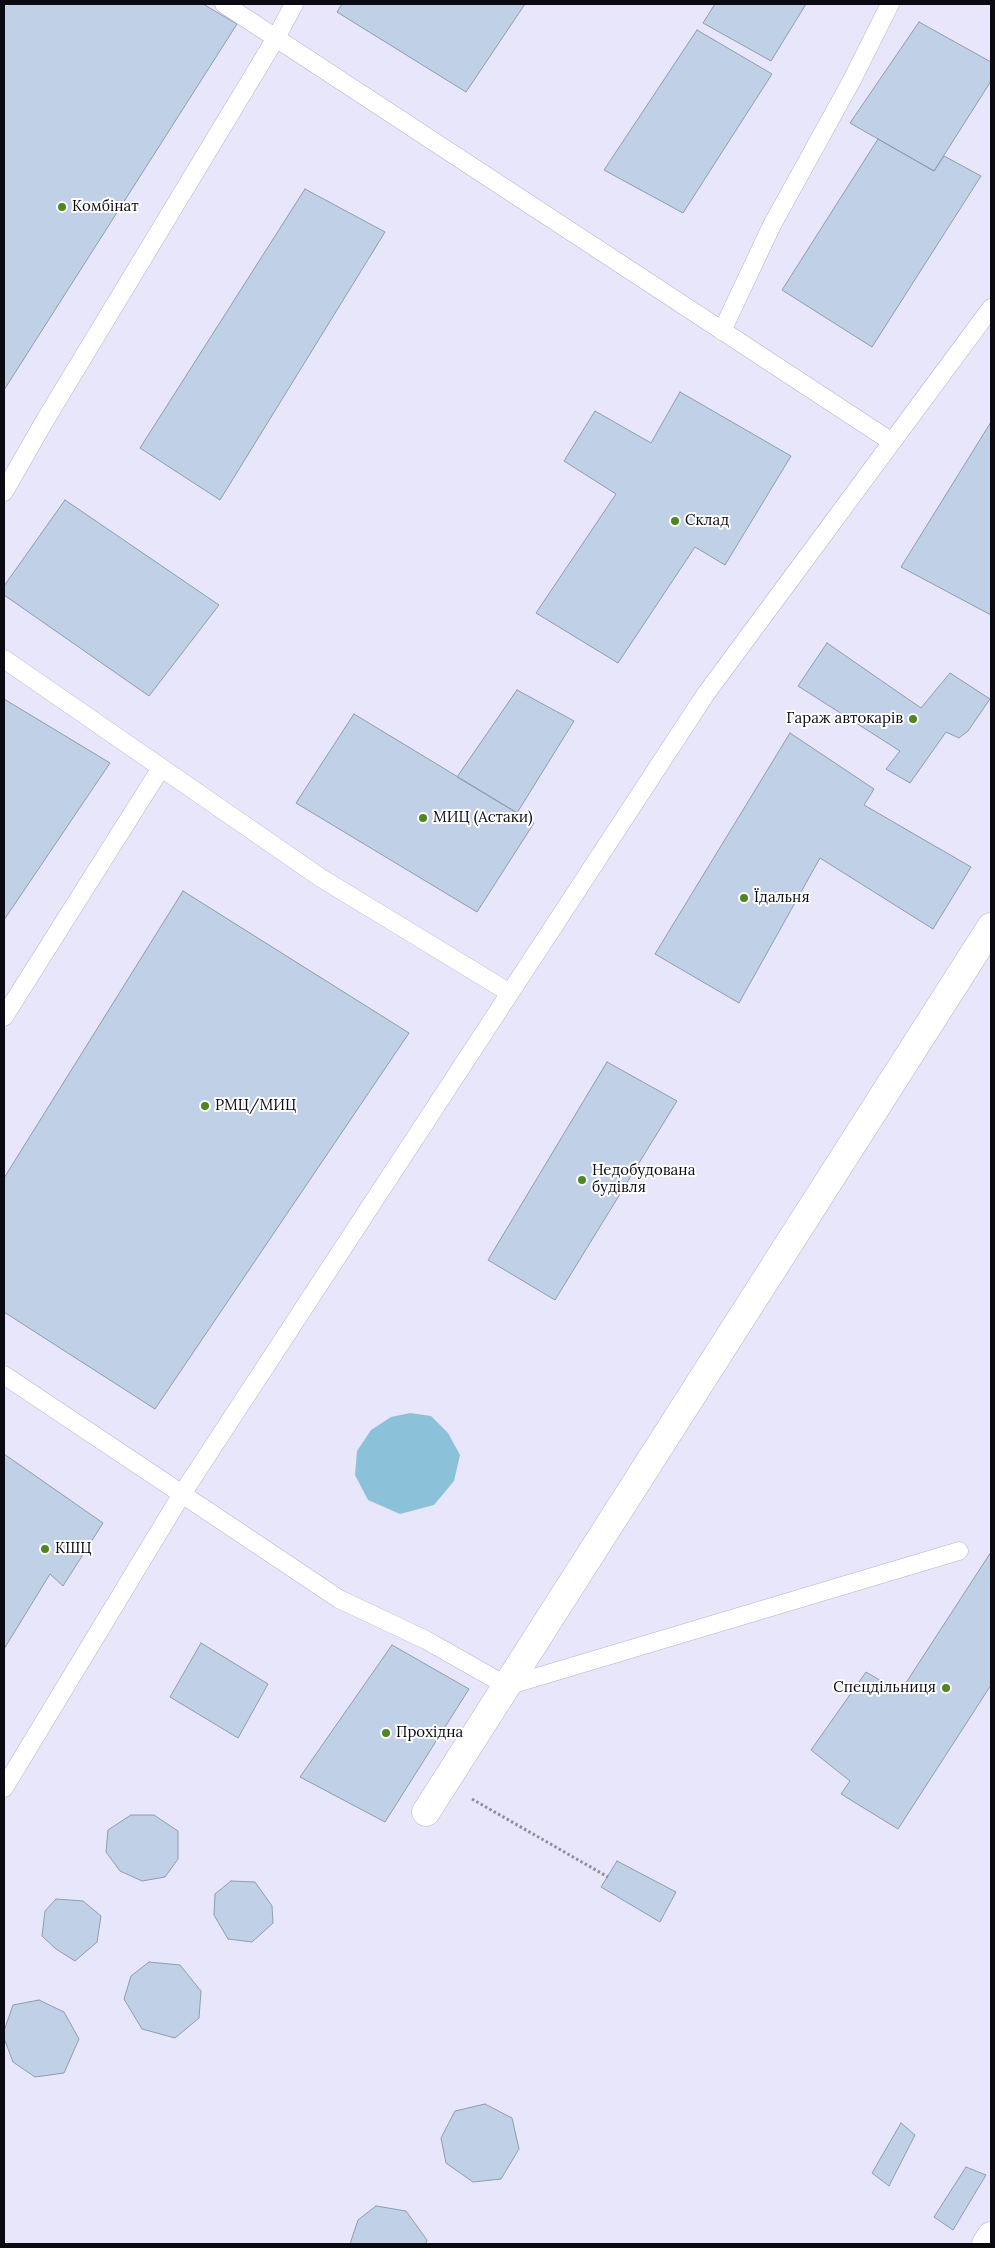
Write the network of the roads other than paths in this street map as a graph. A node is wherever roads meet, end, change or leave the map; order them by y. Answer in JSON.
{"nodes":[{"id":1,"x":224,"y":4,"type":"edge"},
{"id":2,"x":294,"y":4,"type":"edge"},
{"id":3,"x":890,"y":4,"type":"edge"},
{"id":4,"x":276,"y":38,"type":"junction"},
{"id":5,"x":991,"y":308,"type":"edge"},
{"id":6,"x":722,"y":330,"type":"junction"},
{"id":7,"x":892,"y":442,"type":"junction"},
{"id":8,"x":4,"y":492,"type":"edge"},
{"id":9,"x":4,"y":658,"type":"edge"},
{"id":10,"x":162,"y":768,"type":"junction"},
{"id":11,"x":991,"y":927,"type":"edge"},
{"id":12,"x":510,"y":993,"type":"junction"},
{"id":13,"x":4,"y":1017,"type":"edge"},
{"id":14,"x":4,"y":1375,"type":"edge"},
{"id":15,"x":182,"y":1494,"type":"junction"},
{"id":16,"x":959,"y":1551,"type":"dead end"},
{"id":17,"x":507,"y":1686,"type":"junction"},
{"id":18,"x":4,"y":1788,"type":"edge"},
{"id":19,"x":426,"y":1812,"type":"dead end"},
{"id":20,"x":991,"y":2236,"type":"edge"},
{"id":21,"x":986,"y":2244,"type":"edge"}],
"edges":[{"from":1,"to":4,"type":"lane"},
{"from":2,"to":4,"type":"lane"},
{"from":3,"to":6,"type":"lane"},
{"from":4,"to":6,"type":"lane"},
{"from":4,"to":8,"type":"lane"},
{"from":5,"to":7,"type":"lane"},
{"from":6,"to":7,"type":"lane"},
{"from":7,"to":12,"type":"lane"},
{"from":9,"to":10,"type":"lane"},
{"from":10,"to":12,"type":"lane"},
{"from":10,"to":13,"type":"lane"},
{"from":11,"to":17,"type":"street"},
{"from":12,"to":15,"type":"lane"},
{"from":14,"to":15,"type":"lane"},
{"from":15,"to":17,"type":"lane"},
{"from":15,"to":18,"type":"lane"},
{"from":16,"to":17,"type":"lane"},
{"from":17,"to":19,"type":"street"},
{"from":20,"to":21,"type":"street"}]}
